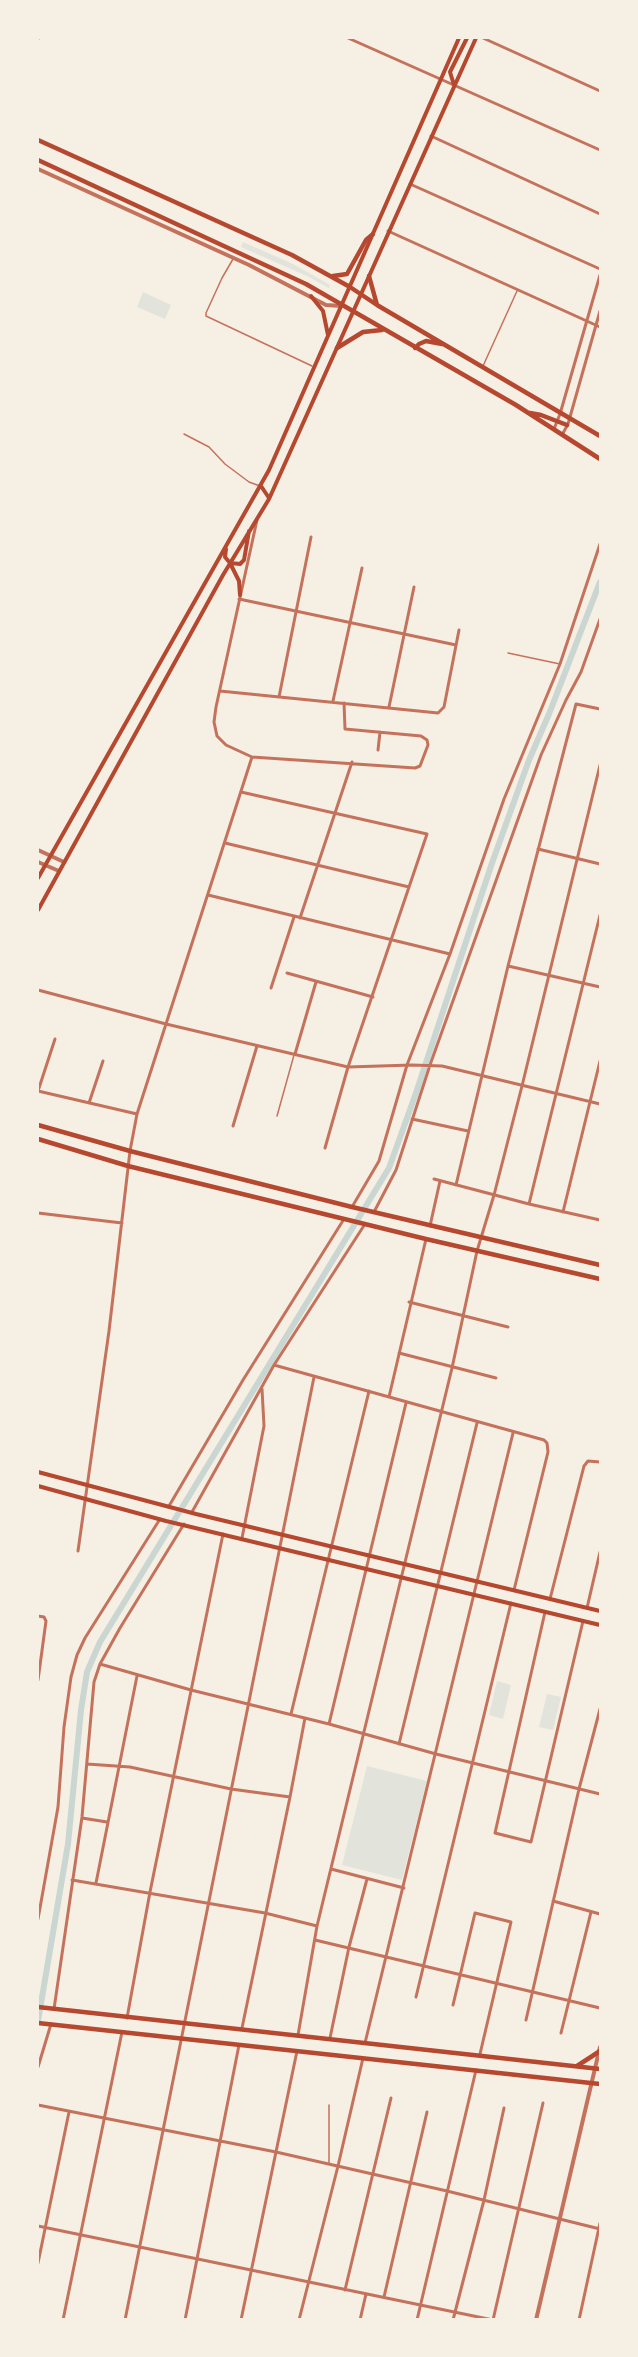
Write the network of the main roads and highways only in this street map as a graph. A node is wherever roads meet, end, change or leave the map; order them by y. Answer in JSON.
{"nodes":[{"id":1,"x":459,"y":38,"type":"edge"},
{"id":2,"x":467,"y":38,"type":"edge"},
{"id":3,"x":476,"y":38,"type":"edge"},
{"id":4,"x":454,"y":85,"type":"junction"},
{"id":5,"x":38,"y":140,"type":"edge"},
{"id":6,"x":38,"y":160,"type":"edge"},
{"id":7,"x":373,"y":234,"type":"junction"},
{"id":8,"x":318,"y":270,"type":"junction"},
{"id":9,"x":369,"y":276,"type":"junction"},
{"id":10,"x":350,"y":287,"type":"junction"},
{"id":11,"x":362,"y":295,"type":"junction"},
{"id":12,"x":311,"y":296,"type":"road end"},
{"id":13,"x":377,"y":305,"type":"junction"},
{"id":14,"x":342,"y":306,"type":"junction"},
{"id":15,"x":353,"y":313,"type":"junction"},
{"id":16,"x":382,"y":330,"type":"junction"},
{"id":17,"x":327,"y":338,"type":"junction"},
{"id":18,"x":444,"y":344,"type":"junction"},
{"id":19,"x":337,"y":348,"type":"junction"},
{"id":20,"x":416,"y":348,"type":"junction"},
{"id":21,"x":527,"y":413,"type":"junction"},
{"id":22,"x":567,"y":425,"type":"road end"},
{"id":23,"x":600,"y":436,"type":"edge"},
{"id":24,"x":600,"y":459,"type":"edge"},
{"id":25,"x":261,"y":486,"type":"junction"},
{"id":26,"x":269,"y":499,"type":"junction"},
{"id":27,"x":250,"y":530,"type":"junction"},
{"id":28,"x":233,"y":532,"type":"junction"},
{"id":29,"x":230,"y":563,"type":"junction"},
{"id":30,"x":239,"y":597,"type":"road end"},
{"id":31,"x":38,"y":878,"type":"edge"},
{"id":32,"x":38,"y":910,"type":"edge"},
{"id":33,"x":38,"y":1125,"type":"edge"},
{"id":34,"x":38,"y":1139,"type":"edge"},
{"id":35,"x":600,"y":1265,"type":"edge"},
{"id":36,"x":600,"y":1279,"type":"edge"},
{"id":37,"x":38,"y":1472,"type":"edge"},
{"id":38,"x":39,"y":1488,"type":"edge"},
{"id":39,"x":600,"y":1611,"type":"edge"},
{"id":40,"x":600,"y":1625,"type":"edge"},
{"id":41,"x":38,"y":2007,"type":"edge"},
{"id":42,"x":40,"y":2023,"type":"edge"},
{"id":43,"x":600,"y":2049,"type":"edge"},
{"id":44,"x":577,"y":2066,"type":"junction"},
{"id":45,"x":598,"y":2068,"type":"edge"},
{"id":46,"x":600,"y":2084,"type":"edge"}],
"edges":[{"from":1,"to":7,"type":"main road"},
{"from":2,"to":4,"type":"main road"},
{"from":3,"to":4,"type":"main road"},
{"from":4,"to":9,"type":"main road"},
{"from":5,"to":8,"type":"main road"},
{"from":6,"to":14,"type":"main road"},
{"from":7,"to":8,"type":"main road"},
{"from":7,"to":10,"type":"main road"},
{"from":8,"to":10,"type":"main road"},
{"from":9,"to":11,"type":"main road"},
{"from":9,"to":13,"type":"main road"},
{"from":10,"to":11,"type":"main road"},
{"from":10,"to":14,"type":"main road"},
{"from":11,"to":13,"type":"main road"},
{"from":11,"to":15,"type":"main road"},
{"from":12,"to":17,"type":"main road"},
{"from":13,"to":18,"type":"main road"},
{"from":14,"to":15,"type":"main road"},
{"from":14,"to":17,"type":"main road"},
{"from":15,"to":16,"type":"main road"},
{"from":15,"to":19,"type":"main road"},
{"from":16,"to":19,"type":"main road"},
{"from":16,"to":20,"type":"main road"},
{"from":17,"to":25,"type":"main road"},
{"from":18,"to":20,"type":"main road"},
{"from":18,"to":23,"type":"main road"},
{"from":19,"to":26,"type":"main road"},
{"from":20,"to":21,"type":"main road"},
{"from":21,"to":22,"type":"main road"},
{"from":21,"to":24,"type":"main road"},
{"from":25,"to":26,"type":"main road"},
{"from":25,"to":28,"type":"main road"},
{"from":26,"to":27,"type":"main road"},
{"from":27,"to":29,"type":"main road"},
{"from":27,"to":29,"type":"main road"},
{"from":28,"to":29,"type":"main road"},
{"from":28,"to":31,"type":"main road"},
{"from":29,"to":30,"type":"main road"},
{"from":29,"to":32,"type":"main road"},
{"from":33,"to":35,"type":"main road"},
{"from":34,"to":36,"type":"main road"},
{"from":37,"to":39,"type":"main road"},
{"from":38,"to":40,"type":"main road"},
{"from":41,"to":44,"type":"main road"},
{"from":42,"to":46,"type":"main road"},
{"from":43,"to":44,"type":"main road"},
{"from":44,"to":45,"type":"main road"}]}
